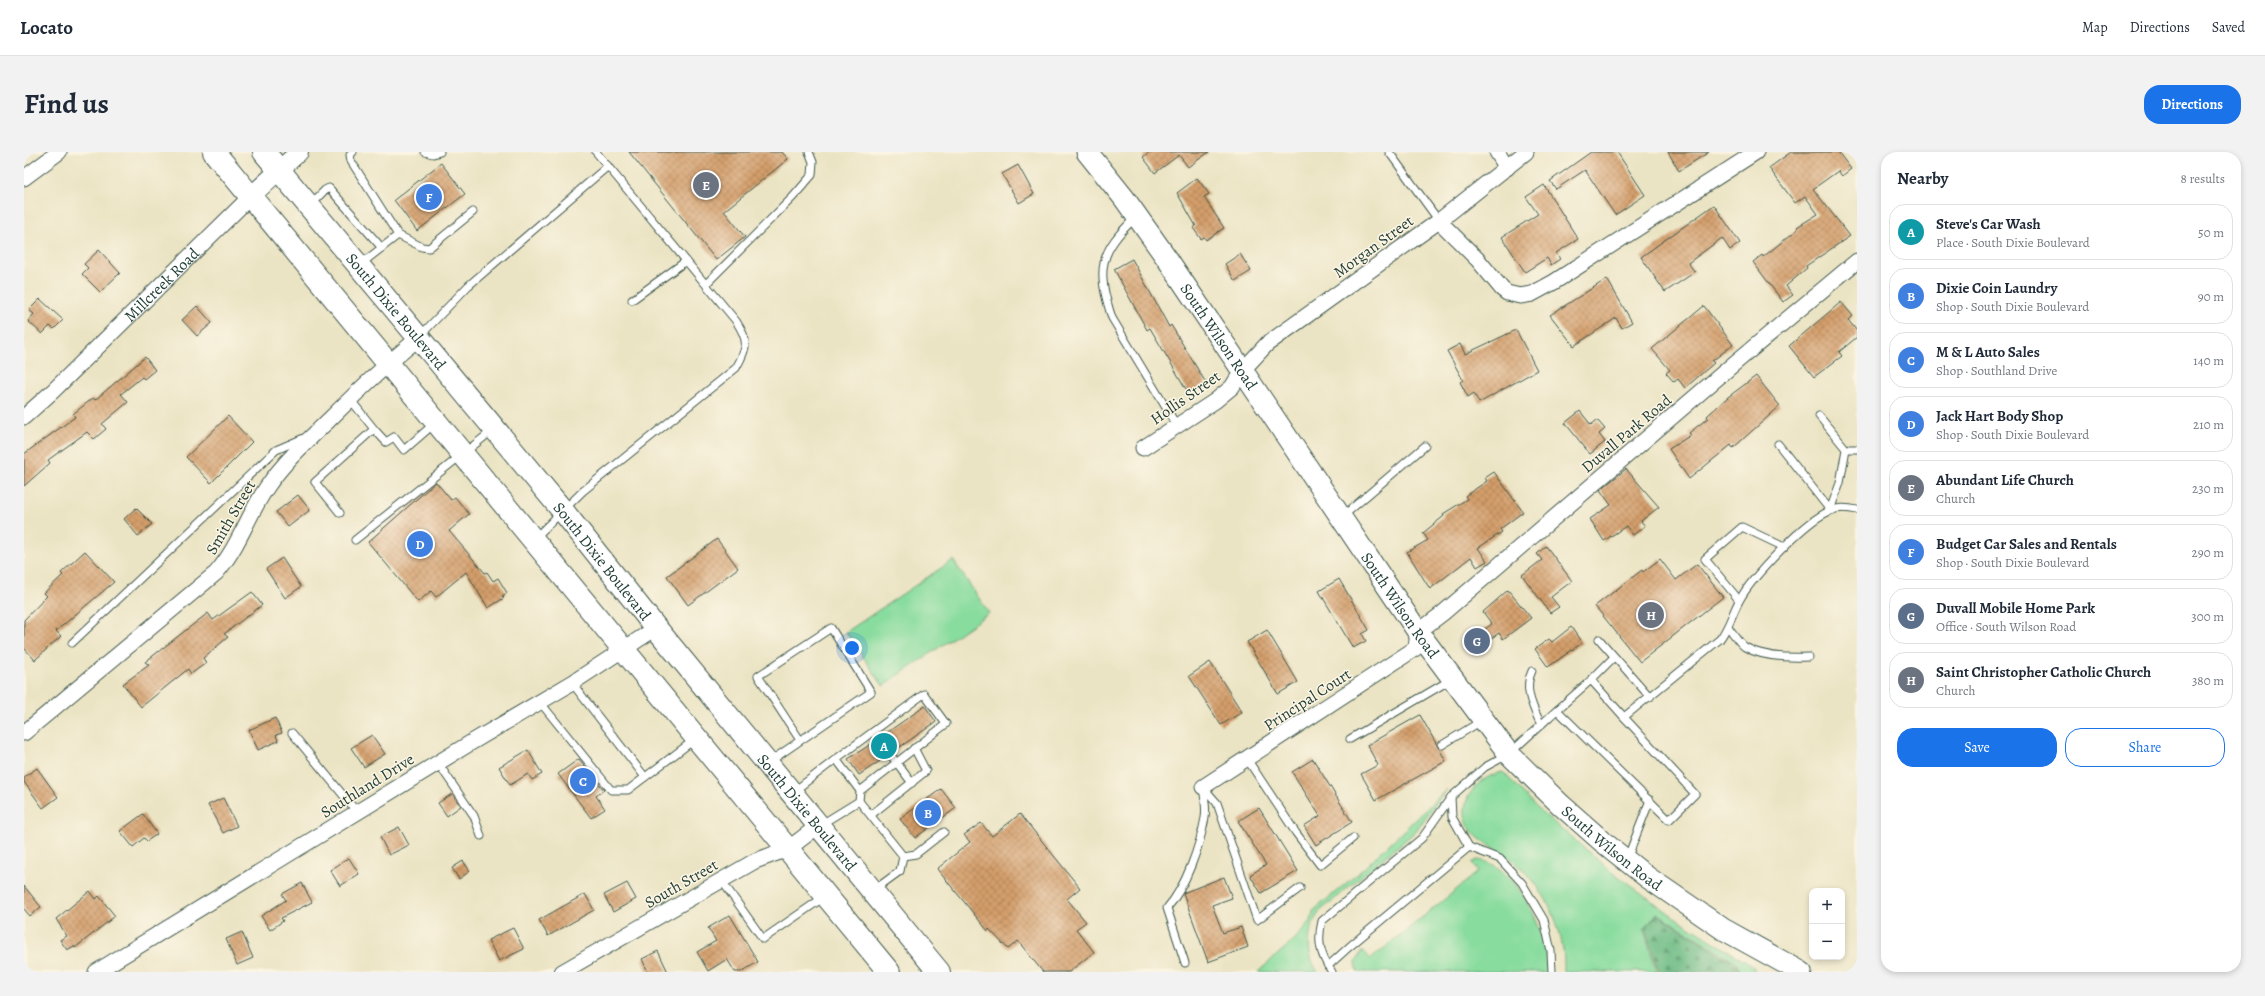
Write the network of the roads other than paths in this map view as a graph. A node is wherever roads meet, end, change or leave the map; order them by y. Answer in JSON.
{"nodes":[{"id":1,"x":60,"y":152,"type":"edge"},
{"id":2,"x":214,"y":152,"type":"edge"},
{"id":3,"x":264,"y":152,"type":"edge"},
{"id":4,"x":299,"y":152,"type":"edge"},
{"id":5,"x":353,"y":152,"type":"edge"},
{"id":6,"x":426,"y":152,"type":"edge"},
{"id":7,"x":440,"y":152,"type":"edge"},
{"id":8,"x":596,"y":152,"type":"edge"},
{"id":9,"x":809,"y":152,"type":"edge"},
{"id":10,"x":1087,"y":152,"type":"edge"},
{"id":11,"x":1389,"y":152,"type":"edge"},
{"id":12,"x":1497,"y":152,"type":"edge"},
{"id":13,"x":1526,"y":152,"type":"edge"},
{"id":14,"x":1756,"y":152,"type":"edge"},
{"id":15,"x":608,"y":166,"type":"junction"},
{"id":16,"x":1507,"y":168,"type":"junction"},
{"id":17,"x":280,"y":171,"type":"junction"},
{"id":18,"x":24,"y":178,"type":"edge"},
{"id":19,"x":250,"y":196,"type":"junction"},
{"id":20,"x":308,"y":207,"type":"junction"},
{"id":21,"x":473,"y":212,"type":"dead end"},
{"id":22,"x":1136,"y":216,"type":"junction"},
{"id":23,"x":1438,"y":221,"type":"junction"},
{"id":24,"x":398,"y":235,"type":"junction"},
{"id":25,"x":382,"y":248,"type":"junction"},
{"id":26,"x":686,"y":261,"type":"junction"},
{"id":27,"x":1857,"y":262,"type":"edge"},
{"id":28,"x":358,"y":267,"type":"junction"},
{"id":29,"x":706,"y":284,"type":"junction"},
{"id":30,"x":632,"y":300,"type":"dead end"},
{"id":31,"x":419,"y":338,"type":"junction"},
{"id":32,"x":386,"y":363,"type":"junction"},
{"id":33,"x":1242,"y":371,"type":"junction"},
{"id":34,"x":350,"y":399,"type":"junction"},
{"id":35,"x":1819,"y":416,"type":"dead end"},
{"id":36,"x":24,"y":417,"type":"edge"},
{"id":37,"x":436,"y":421,"type":"junction"},
{"id":38,"x":1177,"y":426,"type":"junction"},
{"id":39,"x":374,"y":429,"type":"junction"},
{"id":40,"x":493,"y":430,"type":"junction"},
{"id":41,"x":315,"y":433,"type":"junction"},
{"id":42,"x":1778,"y":444,"type":"dead end"},
{"id":43,"x":1425,"y":446,"type":"dead end"},
{"id":44,"x":1143,"y":448,"type":"dead end"},
{"id":45,"x":1846,"y":449,"type":"junction"},
{"id":46,"x":1857,"y":449,"type":"edge"},
{"id":47,"x":463,"y":454,"type":"junction"},
{"id":48,"x":1830,"y":510,"type":"junction"},
{"id":49,"x":1857,"y":510,"type":"edge"},
{"id":50,"x":563,"y":512,"type":"junction"},
{"id":51,"x":340,"y":513,"type":"dead end"},
{"id":52,"x":1341,"y":517,"type":"junction"},
{"id":53,"x":354,"y":540,"type":"dead end"},
{"id":54,"x":533,"y":540,"type":"junction"},
{"id":55,"x":1784,"y":547,"type":"junction"},
{"id":56,"x":1739,"y":600,"type":"junction"},
{"id":57,"x":656,"y":628,"type":"junction"},
{"id":58,"x":1729,"y":628,"type":"junction"},
{"id":59,"x":1418,"y":632,"type":"junction"},
{"id":60,"x":1599,"y":639,"type":"dead end"},
{"id":61,"x":72,"y":643,"type":"dead end"},
{"id":62,"x":624,"y":649,"type":"junction"},
{"id":63,"x":1614,"y":657,"type":"junction"},
{"id":64,"x":1808,"y":657,"type":"dead end"},
{"id":65,"x":1532,"y":671,"type":"dead end"},
{"id":66,"x":1452,"y":679,"type":"junction"},
{"id":67,"x":1591,"y":680,"type":"junction"},
{"id":68,"x":572,"y":683,"type":"junction"},
{"id":69,"x":1650,"y":697,"type":"junction"},
{"id":70,"x":540,"y":702,"type":"junction"},
{"id":71,"x":1557,"y":710,"type":"junction"},
{"id":72,"x":1624,"y":717,"type":"junction"},
{"id":73,"x":1483,"y":720,"type":"junction"},
{"id":74,"x":1541,"y":725,"type":"junction"},
{"id":75,"x":873,"y":732,"type":"junction"},
{"id":76,"x":292,"y":733,"type":"dead end"},
{"id":77,"x":24,"y":734,"type":"edge"},
{"id":78,"x":696,"y":738,"type":"junction"},
{"id":79,"x":878,"y":739,"type":"dead end"},
{"id":80,"x":1350,"y":739,"type":"dead end"},
{"id":81,"x":800,"y":740,"type":"junction"},
{"id":82,"x":1442,"y":745,"type":"dead end"},
{"id":83,"x":914,"y":748,"type":"junction"},
{"id":84,"x":890,"y":754,"type":"dead end"},
{"id":85,"x":1509,"y":754,"type":"junction"},
{"id":86,"x":836,"y":759,"type":"junction"},
{"id":87,"x":1246,"y":759,"type":"junction"},
{"id":88,"x":438,"y":763,"type":"junction"},
{"id":89,"x":767,"y":763,"type":"junction"},
{"id":90,"x":896,"y":763,"type":"junction"},
{"id":91,"x":645,"y":777,"type":"junction"},
{"id":92,"x":912,"y":783,"type":"junction"},
{"id":93,"x":1203,"y":787,"type":"junction"},
{"id":94,"x":860,"y":791,"type":"junction"},
{"id":95,"x":792,"y":793,"type":"junction"},
{"id":96,"x":1451,"y":797,"type":"junction"},
{"id":97,"x":1650,"y":800,"type":"junction"},
{"id":98,"x":859,"y":801,"type":"junction"},
{"id":99,"x":357,"y":812,"type":"junction"},
{"id":100,"x":871,"y":815,"type":"junction"},
{"id":101,"x":818,"y":826,"type":"junction"},
{"id":102,"x":944,"y":832,"type":"dead end"},
{"id":103,"x":481,"y":836,"type":"dead end"},
{"id":104,"x":1353,"y":838,"type":"dead end"},
{"id":105,"x":1469,"y":846,"type":"junction"},
{"id":106,"x":788,"y":849,"type":"junction"},
{"id":107,"x":903,"y":856,"type":"junction"},
{"id":108,"x":1627,"y":861,"type":"junction"},
{"id":109,"x":722,"y":881,"type":"junction"},
{"id":110,"x":1300,"y":888,"type":"dead end"},
{"id":111,"x":872,"y":891,"type":"junction"},
{"id":112,"x":826,"y":896,"type":"junction"},
{"id":113,"x":1185,"y":963,"type":"dead end"},
{"id":114,"x":1330,"y":969,"type":"edge"},
{"id":115,"x":96,"y":972,"type":"edge"},
{"id":116,"x":562,"y":972,"type":"edge"},
{"id":117,"x":888,"y":972,"type":"edge"},
{"id":118,"x":939,"y":972,"type":"edge"},
{"id":119,"x":1552,"y":972,"type":"edge"},
{"id":120,"x":1801,"y":972,"type":"edge"}],
"edges":[{"from":1,"to":18,"type":"street"},
{"from":2,"to":19,"type":"highway"},
{"from":3,"to":17,"type":"highway","name":"South Dixie Boulevard"},
{"from":4,"to":17,"type":"street","name":"Millcreek Road"},
{"from":5,"to":24,"type":"lane"},
{"from":6,"to":7,"type":"lane"},
{"from":8,"to":15,"type":"lane"},
{"from":9,"to":29,"type":"lane"},
{"from":10,"to":22,"type":"main road","name":"South Wilson Road"},
{"from":11,"to":23,"type":"lane"},
{"from":12,"to":16,"type":"street"},
{"from":13,"to":16,"type":"street","name":"Morgan Street"},
{"from":14,"to":23,"type":"street"},
{"from":15,"to":26,"type":"lane"},
{"from":15,"to":31,"type":"lane"},
{"from":16,"to":23,"type":"street","name":"Morgan Street"},
{"from":17,"to":19,"type":"street","name":"Millcreek Road"},
{"from":17,"to":20,"type":"highway","name":"South Dixie Boulevard"},
{"from":19,"to":32,"type":"highway"},
{"from":19,"to":36,"type":"street","name":"Millcreek Road"},
{"from":20,"to":25,"type":"lane"},
{"from":20,"to":28,"type":"highway","name":"South Dixie Boulevard"},
{"from":21,"to":24,"type":"lane"},
{"from":22,"to":33,"type":"main road","name":"South Wilson Road"},
{"from":22,"to":38,"type":"lane"},
{"from":23,"to":33,"type":"street","name":"Morgan Street"},
{"from":24,"to":25,"type":"lane"},
{"from":25,"to":28,"type":"lane"},
{"from":26,"to":29,"type":"lane"},
{"from":26,"to":30,"type":"lane"},
{"from":27,"to":59,"type":"street","name":"Duvall Park Road"},
{"from":28,"to":31,"type":"highway","name":"South Dixie Boulevard"},
{"from":29,"to":50,"type":"lane"},
{"from":31,"to":32,"type":"street","name":"Smith Street"},
{"from":31,"to":40,"type":"highway","name":"South Dixie Boulevard"},
{"from":32,"to":34,"type":"street","name":"Smith Street"},
{"from":32,"to":37,"type":"highway"},
{"from":33,"to":38,"type":"street","name":"Hollis Street"},
{"from":33,"to":52,"type":"main road","name":"South Wilson Road"},
{"from":34,"to":39,"type":"lane"},
{"from":34,"to":41,"type":"street","name":"Smith Street"},
{"from":35,"to":45,"type":"lane"},
{"from":37,"to":39,"type":"lane"},
{"from":37,"to":47,"type":"highway"},
{"from":38,"to":44,"type":"street","name":"Hollis Street"},
{"from":39,"to":51,"type":"lane"},
{"from":40,"to":47,"type":"lane"},
{"from":40,"to":50,"type":"highway","name":"South Dixie Boulevard"},
{"from":41,"to":61,"type":"lane"},
{"from":41,"to":77,"type":"street","name":"Smith Street"},
{"from":42,"to":48,"type":"lane"},
{"from":43,"to":52,"type":"lane"},
{"from":45,"to":46,"type":"lane"},
{"from":45,"to":48,"type":"lane"},
{"from":47,"to":53,"type":"lane"},
{"from":47,"to":54,"type":"highway"},
{"from":48,"to":49,"type":"lane"},
{"from":48,"to":55,"type":"lane"},
{"from":50,"to":54,"type":"lane"},
{"from":50,"to":57,"type":"highway","name":"South Dixie Boulevard"},
{"from":52,"to":59,"type":"main road","name":"South Wilson Road"},
{"from":54,"to":62,"type":"highway"},
{"from":55,"to":56,"type":"lane"},
{"from":55,"to":56,"type":"lane"},
{"from":56,"to":58,"type":"lane"},
{"from":57,"to":62,"type":"street","name":"Southland Drive"},
{"from":57,"to":89,"type":"highway","name":"South Dixie Boulevard"},
{"from":58,"to":64,"type":"lane"},
{"from":58,"to":69,"type":"lane"},
{"from":59,"to":66,"type":"main road","name":"South Wilson Road"},
{"from":59,"to":87,"type":"street","name":"Principal Court"},
{"from":60,"to":63,"type":"lane"},
{"from":62,"to":68,"type":"street","name":"Southland Drive"},
{"from":62,"to":78,"type":"highway"},
{"from":63,"to":67,"type":"lane"},
{"from":63,"to":69,"type":"lane"},
{"from":65,"to":74,"type":"lane"},
{"from":66,"to":73,"type":"main road","name":"South Wilson Road"},
{"from":66,"to":80,"type":"lane"},
{"from":67,"to":71,"type":"lane"},
{"from":67,"to":72,"type":"lane"},
{"from":68,"to":70,"type":"street","name":"Southland Drive"},
{"from":68,"to":91,"type":"lane"},
{"from":69,"to":72,"type":"lane"},
{"from":70,"to":88,"type":"street","name":"Southland Drive"},
{"from":70,"to":91,"type":"lane"},
{"from":71,"to":74,"type":"lane"},
{"from":71,"to":97,"type":"lane"},
{"from":72,"to":97,"type":"lane"},
{"from":73,"to":82,"type":"lane"},
{"from":73,"to":85,"type":"main road","name":"South Wilson Road"},
{"from":74,"to":85,"type":"lane"},
{"from":75,"to":79,"type":"lane"},
{"from":75,"to":83,"type":"lane"},
{"from":75,"to":86,"type":"lane"},
{"from":76,"to":99,"type":"lane"},
{"from":78,"to":91,"type":"lane"},
{"from":78,"to":106,"type":"highway"},
{"from":81,"to":81,"type":"lane"},
{"from":81,"to":89,"type":"lane"},
{"from":83,"to":90,"type":"lane"},
{"from":83,"to":92,"type":"lane"},
{"from":84,"to":90,"type":"lane"},
{"from":85,"to":96,"type":"lane"},
{"from":85,"to":108,"type":"main road","name":"South Wilson Road"},
{"from":86,"to":94,"type":"lane"},
{"from":86,"to":95,"type":"lane"},
{"from":87,"to":93,"type":"street","name":"Principal Court"},
{"from":87,"to":104,"type":"lane"},
{"from":88,"to":99,"type":"street","name":"Southland Drive"},
{"from":88,"to":103,"type":"lane"},
{"from":89,"to":95,"type":"highway","name":"South Dixie Boulevard"},
{"from":90,"to":92,"type":"lane"},
{"from":90,"to":94,"type":"lane"},
{"from":92,"to":100,"type":"lane"},
{"from":93,"to":110,"type":"lane"},
{"from":93,"to":113,"type":"lane"},
{"from":94,"to":98,"type":"lane"},
{"from":95,"to":101,"type":"highway","name":"South Dixie Boulevard"},
{"from":96,"to":105,"type":"lane"},
{"from":96,"to":114,"type":"lane"},
{"from":97,"to":108,"type":"lane"},
{"from":98,"to":100,"type":"lane"},
{"from":98,"to":101,"type":"lane"},
{"from":99,"to":115,"type":"street","name":"Southland Drive"},
{"from":100,"to":107,"type":"lane"},
{"from":101,"to":106,"type":"street","name":"South Street"},
{"from":101,"to":111,"type":"highway","name":"South Dixie Boulevard"},
{"from":102,"to":107,"type":"lane"},
{"from":105,"to":114,"type":"lane"},
{"from":105,"to":119,"type":"lane"},
{"from":106,"to":109,"type":"street","name":"South Street"},
{"from":106,"to":112,"type":"highway"},
{"from":107,"to":111,"type":"lane"},
{"from":108,"to":120,"type":"main road","name":"South Wilson Road"},
{"from":109,"to":112,"type":"lane"},
{"from":109,"to":116,"type":"street","name":"South Street"},
{"from":111,"to":118,"type":"highway","name":"South Dixie Boulevard"},
{"from":112,"to":117,"type":"highway"}]}
